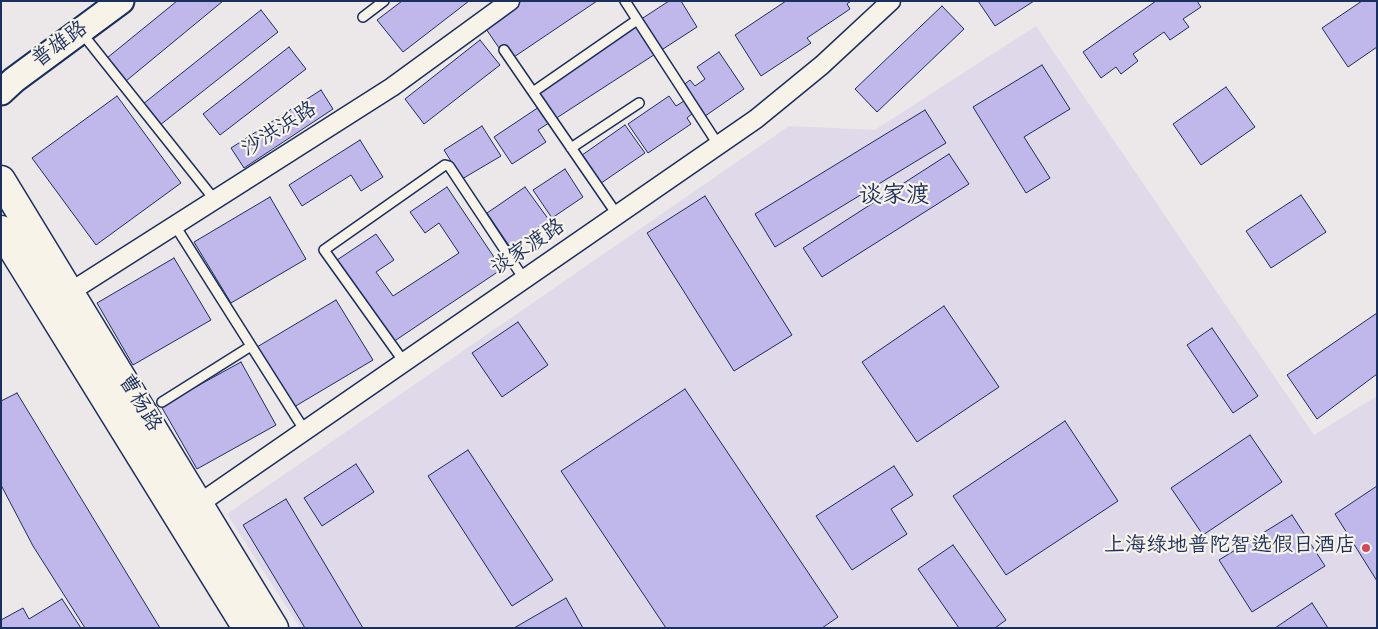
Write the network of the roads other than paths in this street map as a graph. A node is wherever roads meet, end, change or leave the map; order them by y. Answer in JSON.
{"nodes":[{"id":1,"x":121,"y":1,"type":"edge"},
{"id":2,"x":384,"y":1,"type":"edge"},
{"id":3,"x":510,"y":1,"type":"edge"},
{"id":4,"x":625,"y":1,"type":"edge"},
{"id":5,"x":891,"y":1,"type":"edge"},
{"id":6,"x":363,"y":17,"type":"dead end"},
{"id":7,"x":637,"y":20,"type":"junction"},
{"id":8,"x":81,"y":32,"type":"junction"},
{"id":9,"x":504,"y":50,"type":"dead end"},
{"id":10,"x":1,"y":92,"type":"edge"},
{"id":11,"x":533,"y":92,"type":"junction"},
{"id":12,"x":639,"y":103,"type":"dead end"},
{"id":13,"x":719,"y":146,"type":"junction"},
{"id":14,"x":572,"y":148,"type":"junction"},
{"id":15,"x":1,"y":180,"type":"edge"},
{"id":16,"x":214,"y":199,"type":"junction"},
{"id":17,"x":618,"y":216,"type":"junction"},
{"id":18,"x":174,"y":224,"type":"junction"},
{"id":19,"x":1,"y":230,"type":"edge"},
{"id":20,"x":524,"y":280,"type":"junction"},
{"id":21,"x":70,"y":292,"type":"junction"},
{"id":22,"x":251,"y":346,"type":"junction"},
{"id":23,"x":404,"y":362,"type":"junction"},
{"id":24,"x":162,"y":402,"type":"dead end"},
{"id":25,"x":304,"y":431,"type":"junction"},
{"id":26,"x":189,"y":510,"type":"junction"},
{"id":27,"x":247,"y":628,"type":"edge"},
{"id":28,"x":274,"y":628,"type":"edge"}],
"edges":[{"from":1,"to":8,"type":"main road","name":"普雄路"},
{"from":2,"to":6,"type":"lane"},
{"from":3,"to":16,"type":"street","name":"沙洪浜路"},
{"from":4,"to":7,"type":"lane"},
{"from":5,"to":13,"type":"street","name":"谈家渡路"},
{"from":7,"to":11,"type":"lane"},
{"from":7,"to":13,"type":"lane"},
{"from":8,"to":10,"type":"main road","name":"普雄路"},
{"from":8,"to":16,"type":"lane"},
{"from":9,"to":11,"type":"lane"},
{"from":11,"to":14,"type":"lane"},
{"from":12,"to":14,"type":"lane"},
{"from":13,"to":17,"type":"street","name":"谈家渡路"},
{"from":14,"to":17,"type":"lane"},
{"from":15,"to":21,"type":"main road","name":"曹杨路"},
{"from":16,"to":18,"type":"street","name":"沙洪浜路"},
{"from":17,"to":20,"type":"street","name":"谈家渡路"},
{"from":18,"to":21,"type":"street","name":"沙洪浜路"},
{"from":18,"to":22,"type":"lane"},
{"from":19,"to":26,"type":"main road","name":"曹杨路"},
{"from":20,"to":23,"type":"street","name":"谈家渡路"},
{"from":20,"to":23,"type":"lane"},
{"from":21,"to":26,"type":"main road","name":"曹杨路"},
{"from":22,"to":24,"type":"lane"},
{"from":22,"to":25,"type":"lane"},
{"from":23,"to":25,"type":"street","name":"谈家渡路"},
{"from":25,"to":26,"type":"street","name":"谈家渡路"},
{"from":26,"to":27,"type":"main road","name":"曹杨路"},
{"from":26,"to":28,"type":"main road","name":"曹杨路"}]}
